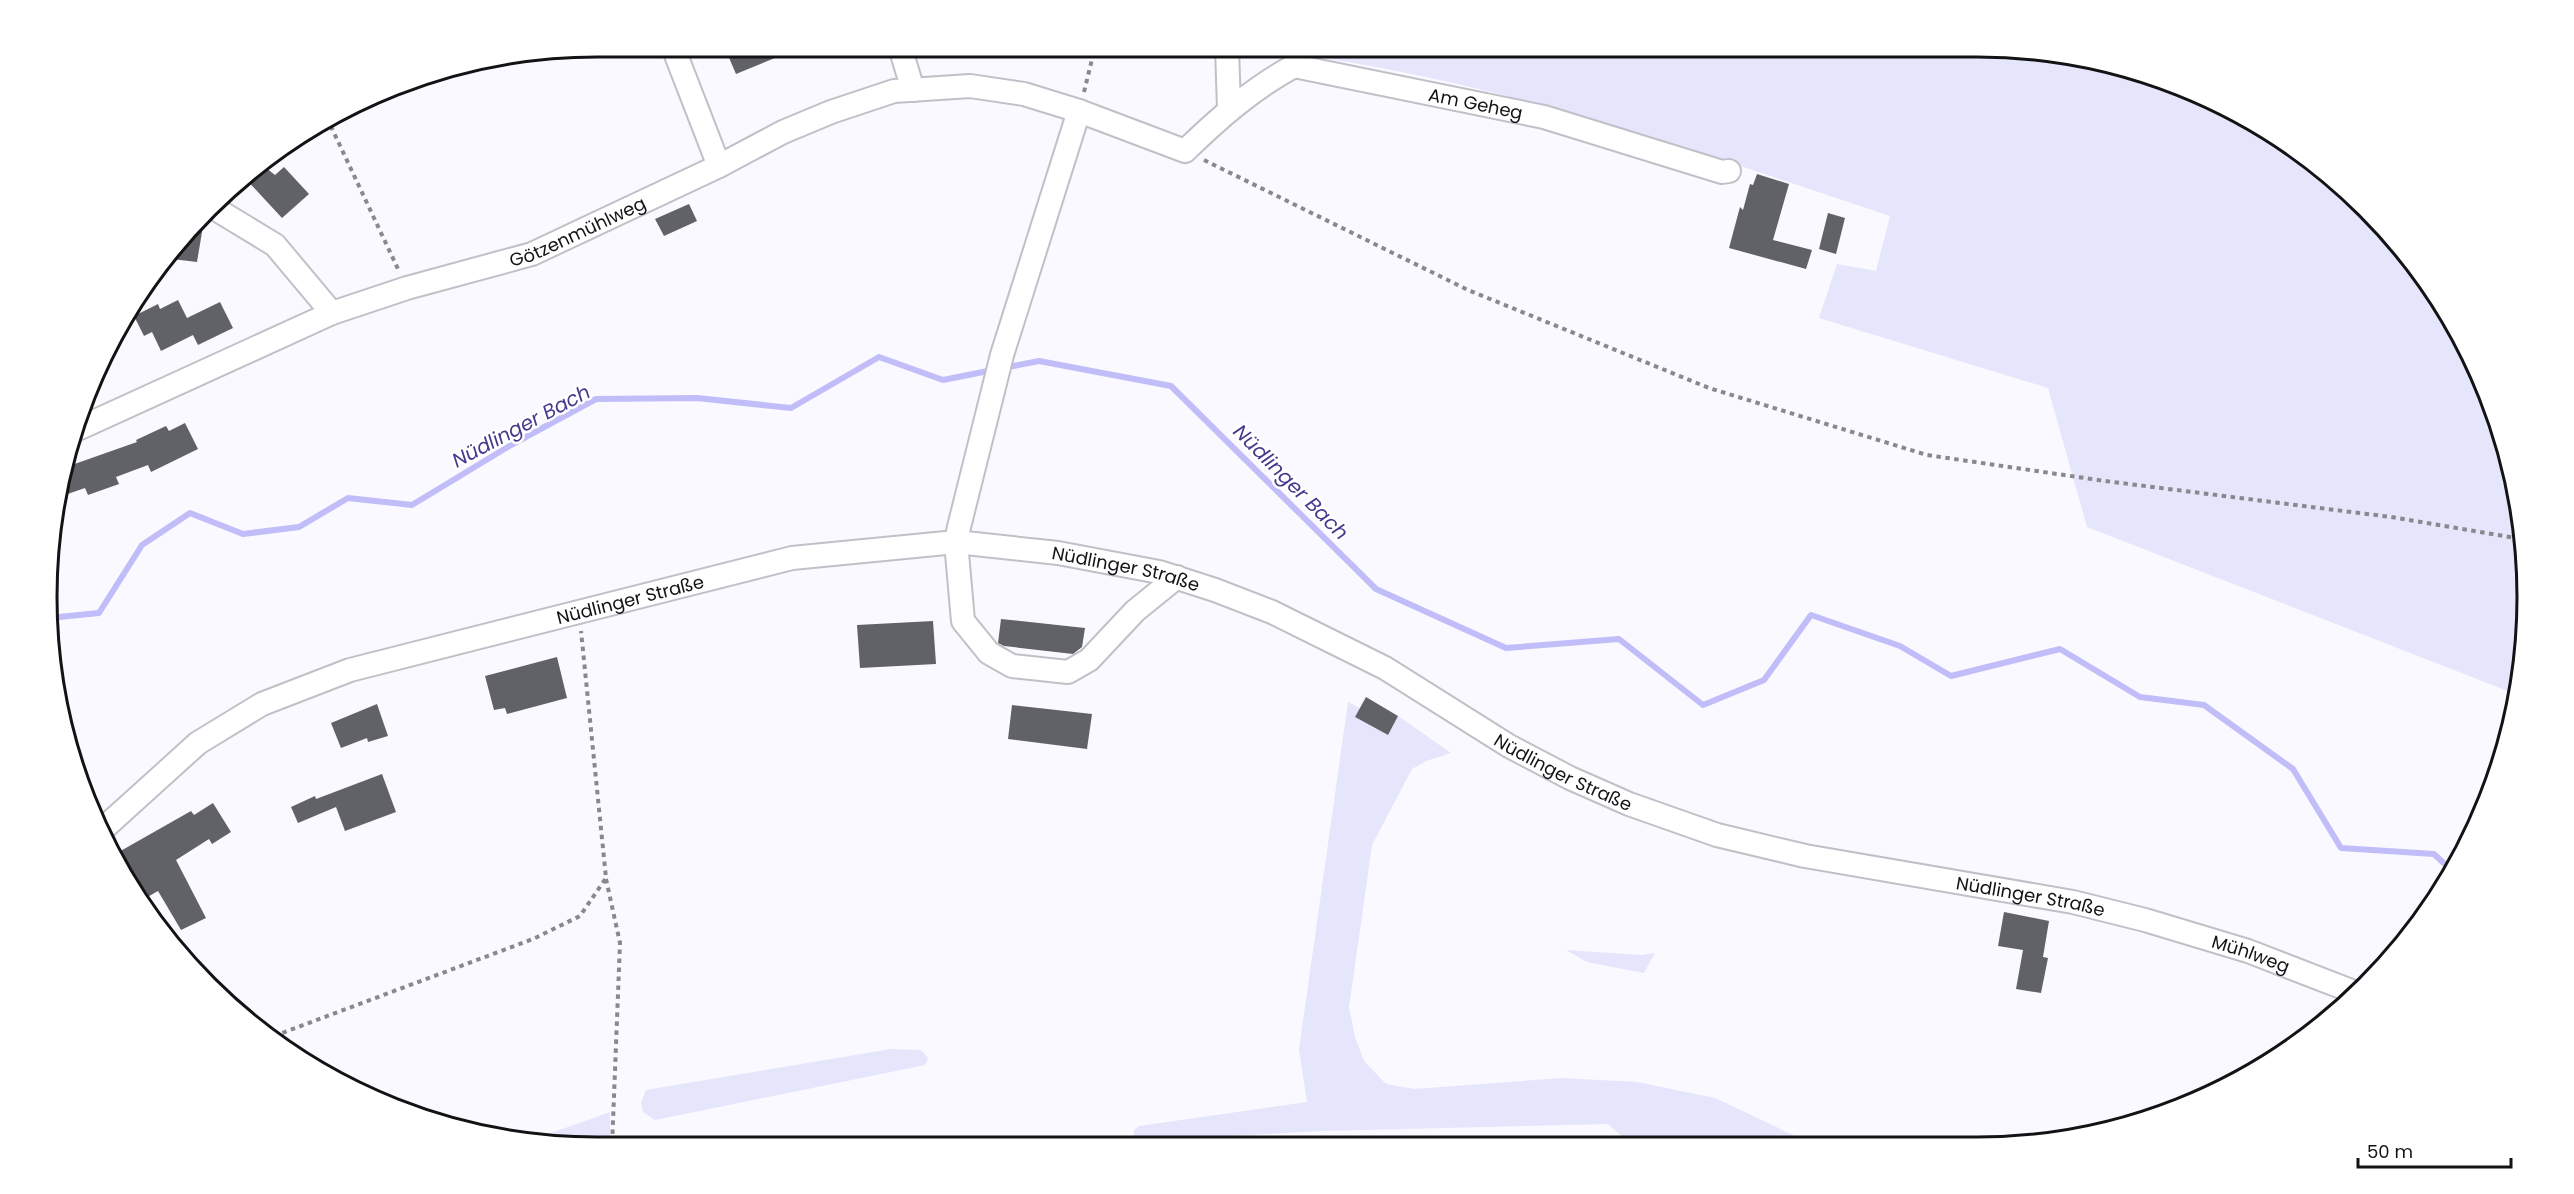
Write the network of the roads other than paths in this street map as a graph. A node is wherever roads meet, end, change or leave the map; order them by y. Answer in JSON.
{"nodes":[{"id":1,"x":677,"y":57,"type":"edge"},
{"id":2,"x":904,"y":57,"type":"edge"},
{"id":3,"x":1227,"y":57,"type":"edge"},
{"id":4,"x":914,"y":90,"type":"junction"},
{"id":5,"x":1229,"y":109,"type":"junction"},
{"id":6,"x":1079,"y":111,"type":"junction"},
{"id":7,"x":1185,"y":151,"type":"joint"},
{"id":8,"x":719,"y":166,"type":"junction"},
{"id":9,"x":1729,"y":171,"type":"dead end"},
{"id":10,"x":219,"y":211,"type":"edge"},
{"id":11,"x":332,"y":313,"type":"junction"},
{"id":12,"x":86,"y":424,"type":"edge"},
{"id":13,"x":956,"y":542,"type":"junction"},
{"id":14,"x":1177,"y":578,"type":"junction"},
{"id":15,"x":108,"y":825,"type":"edge"},
{"id":16,"x":2145,"y":920,"type":"joint"},
{"id":17,"x":2348,"y":990,"type":"edge"}],
"edges":[{"from":1,"to":8,"type":"street"},
{"from":2,"to":4,"type":"street"},
{"from":3,"to":5,"type":"street"},
{"from":4,"to":6,"type":"street","name":"Götzenmühlweg"},
{"from":4,"to":8,"type":"street","name":"Götzenmühlweg"},
{"from":5,"to":7,"type":"street","name":"Am Geheg"},
{"from":5,"to":9,"type":"street","name":"Am Geheg"},
{"from":6,"to":7,"type":"street","name":"Götzenmühlweg"},
{"from":6,"to":13,"type":"street"},
{"from":8,"to":11,"type":"street","name":"Götzenmühlweg"},
{"from":10,"to":11,"type":"street"},
{"from":11,"to":12,"type":"street","name":"Götzenmühlweg"},
{"from":13,"to":14,"type":"street","name":"Nüdlinger Straße"},
{"from":13,"to":14,"type":"street"},
{"from":13,"to":15,"type":"street","name":"Nüdlinger Straße"},
{"from":14,"to":16,"type":"street","name":"Nüdlinger Straße"},
{"from":16,"to":17,"type":"street","name":"Mühlweg"}]}
